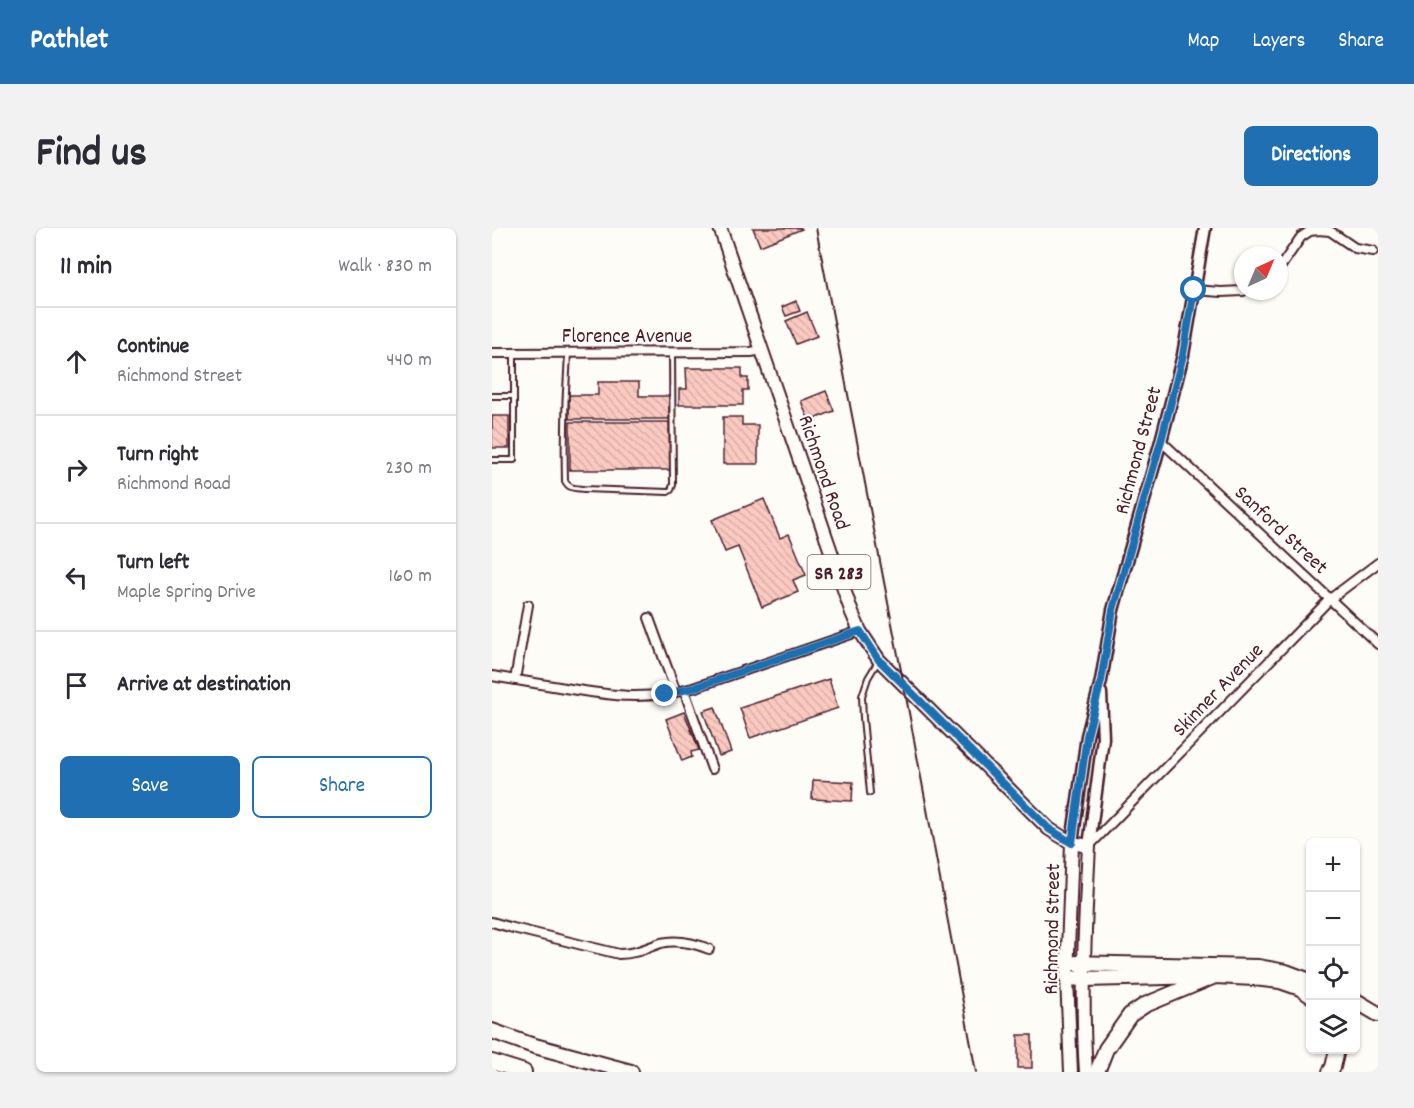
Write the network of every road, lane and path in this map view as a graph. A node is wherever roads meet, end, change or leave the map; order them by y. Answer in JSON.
{"nodes":[{"id":1,"x":720,"y":228,"type":"edge"},
{"id":2,"x":1205,"y":228,"type":"edge"},
{"id":3,"x":1373,"y":251,"type":"dead end"},
{"id":4,"x":1288,"y":255,"type":"edge"},
{"id":5,"x":1194,"y":290,"type":"junction"},
{"id":6,"x":1234,"y":291,"type":"edge"},
{"id":7,"x":762,"y":350,"type":"junction"},
{"id":8,"x":568,"y":352,"type":"junction"},
{"id":9,"x":492,"y":353,"type":"edge"},
{"id":10,"x":514,"y":353,"type":"junction"},
{"id":11,"x":672,"y":353,"type":"junction"},
{"id":12,"x":492,"y":396,"type":"edge"},
{"id":13,"x":514,"y":396,"type":"junction"},
{"id":14,"x":1161,"y":441,"type":"junction"},
{"id":15,"x":492,"y":460,"type":"edge"},
{"id":16,"x":1378,"y":563,"type":"edge"},
{"id":17,"x":1330,"y":599,"type":"junction"},
{"id":18,"x":528,"y":605,"type":"dead end"},
{"id":19,"x":649,"y":618,"type":"dead end"},
{"id":20,"x":860,"y":631,"type":"junction"},
{"id":21,"x":1378,"y":644,"type":"edge"},
{"id":22,"x":879,"y":660,"type":"junction"},
{"id":23,"x":492,"y":676,"type":"edge"},
{"id":24,"x":515,"y":680,"type":"junction"},
{"id":25,"x":1101,"y":681,"type":"junction"},
{"id":26,"x":680,"y":691,"type":"junction"},
{"id":27,"x":712,"y":769,"type":"dead end"},
{"id":28,"x":870,"y":793,"type":"dead end"},
{"id":29,"x":1072,"y":843,"type":"junction"},
{"id":30,"x":1089,"y":846,"type":"junction"},
{"id":31,"x":492,"y":922,"type":"edge"},
{"id":32,"x":709,"y":950,"type":"dead end"},
{"id":33,"x":1068,"y":963,"type":"junction"},
{"id":34,"x":1084,"y":963,"type":"junction"},
{"id":35,"x":1215,"y":976,"type":"junction"},
{"id":36,"x":1067,"y":978,"type":"junction"},
{"id":37,"x":1085,"y":979,"type":"junction"},
{"id":38,"x":1306,"y":979,"type":"edge"},
{"id":39,"x":1306,"y":992,"type":"edge"},
{"id":40,"x":1360,"y":1003,"type":"edge"},
{"id":41,"x":1378,"y":1014,"type":"edge"},
{"id":42,"x":492,"y":1031,"type":"edge"},
{"id":43,"x":1336,"y":1054,"type":"edge"},
{"id":44,"x":492,"y":1062,"type":"edge"},
{"id":45,"x":524,"y":1072,"type":"edge"},
{"id":46,"x":631,"y":1072,"type":"edge"},
{"id":47,"x":1071,"y":1072,"type":"edge"},
{"id":48,"x":1086,"y":1072,"type":"edge"},
{"id":49,"x":1097,"y":1072,"type":"edge"},
{"id":50,"x":1330,"y":1072,"type":"edge"}],
"edges":[{"from":1,"to":7,"type":"main road","name":"Richmond Road","number":"SR 283"},
{"from":2,"to":5,"type":"main road","name":"Richmond Street"},
{"from":3,"to":4,"type":"street"},
{"from":5,"to":6,"type":"street"},
{"from":5,"to":14,"type":"main road","name":"Richmond Street"},
{"from":7,"to":11,"type":"street","name":"Florence Avenue"},
{"from":7,"to":20,"type":"main road","name":"Richmond Road","number":"SR 283"},
{"from":8,"to":10,"type":"street","name":"Florence Avenue"},
{"from":8,"to":11,"type":"street","name":"Florence Avenue"},
{"from":8,"to":11,"type":"lane"},
{"from":9,"to":10,"type":"street","name":"Florence Avenue"},
{"from":10,"to":13,"type":"lane"},
{"from":12,"to":13,"type":"lane"},
{"from":13,"to":15,"type":"lane"},
{"from":14,"to":17,"type":"street","name":"Sanford Street"},
{"from":14,"to":25,"type":"main road","name":"Richmond Street"},
{"from":16,"to":17,"type":"street","name":"Skinner Avenue"},
{"from":17,"to":21,"type":"street","name":"Sanford Street"},
{"from":17,"to":30,"type":"street","name":"Skinner Avenue"},
{"from":18,"to":24,"type":"street"},
{"from":19,"to":26,"type":"street"},
{"from":20,"to":22,"type":"main road","name":"Richmond Road","number":"SR 283"},
{"from":20,"to":26,"type":"street"},
{"from":22,"to":28,"type":"lane"},
{"from":22,"to":29,"type":"main road","name":"Richmond Road","number":"SR 283"},
{"from":23,"to":24,"type":"street"},
{"from":24,"to":26,"type":"street"},
{"from":25,"to":29,"type":"main road","name":"Richmond Street"},
{"from":25,"to":30,"type":"main road","name":"Richmond Street"},
{"from":26,"to":27,"type":"street"},
{"from":29,"to":30,"type":"main road","name":"Richmond Road","number":"SR 283"},
{"from":29,"to":33,"type":"main road","name":"Richmond Street"},
{"from":30,"to":34,"type":"main road","name":"Richmond Street"},
{"from":31,"to":32,"type":"street"},
{"from":33,"to":34,"type":"highway"},
{"from":33,"to":36,"type":"main road","name":"Richmond Street"},
{"from":34,"to":37,"type":"main road","name":"Richmond Street"},
{"from":34,"to":38,"type":"highway"},
{"from":35,"to":37,"type":"highway"},
{"from":35,"to":39,"type":"highway"},
{"from":35,"to":49,"type":"highway"},
{"from":36,"to":37,"type":"highway"},
{"from":36,"to":47,"type":"main road","name":"Richmond Street"},
{"from":37,"to":48,"type":"main road","name":"Richmond Street"},
{"from":40,"to":41,"type":"highway"},
{"from":42,"to":46,"type":"highway"},
{"from":43,"to":50,"type":"highway"},
{"from":44,"to":45,"type":"highway"}]}
